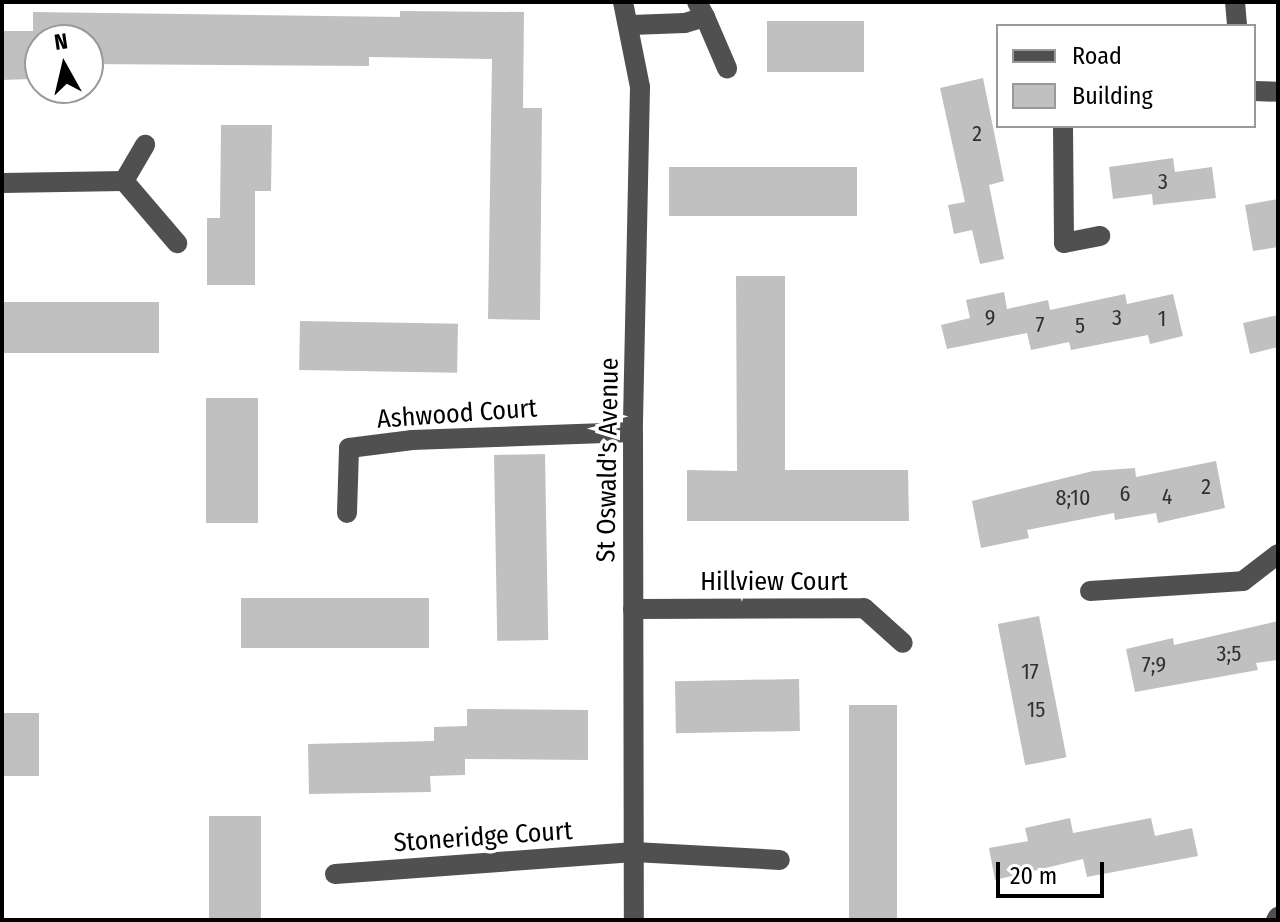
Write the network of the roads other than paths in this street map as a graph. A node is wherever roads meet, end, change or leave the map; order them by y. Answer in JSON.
{"nodes":[{"id":1,"x":623,"y":2,"type":"edge"},
{"id":2,"x":1235,"y":2,"type":"edge"},
{"id":3,"x":701,"y":9,"type":"edge"},
{"id":4,"x":1237,"y":24,"type":"edge"},
{"id":5,"x":631,"y":25,"type":"junction"},
{"id":6,"x":727,"y":68,"type":"dead end"},
{"id":7,"x":1256,"y":91,"type":"edge"},
{"id":8,"x":1278,"y":92,"type":"edge"},
{"id":9,"x":1063,"y":128,"type":"edge"},
{"id":10,"x":145,"y":145,"type":"dead end"},
{"id":11,"x":124,"y":181,"type":"junction"},
{"id":12,"x":2,"y":183,"type":"edge"},
{"id":13,"x":1100,"y":236,"type":"dead end"},
{"id":14,"x":177,"y":243,"type":"dead end"},
{"id":15,"x":633,"y":432,"type":"junction"},
{"id":16,"x":347,"y":513,"type":"dead end"},
{"id":17,"x":1278,"y":554,"type":"edge"},
{"id":18,"x":1090,"y":591,"type":"dead end"},
{"id":19,"x":633,"y":609,"type":"junction"},
{"id":20,"x":903,"y":643,"type":"dead end"},
{"id":21,"x":634,"y":852,"type":"junction"},
{"id":22,"x":780,"y":860,"type":"dead end"},
{"id":23,"x":335,"y":874,"type":"dead end"},
{"id":24,"x":634,"y":920,"type":"edge"}],
"edges":[{"from":1,"to":5,"type":"street","name":"St Oswald's Avenue"},
{"from":2,"to":4,"type":"street"},
{"from":3,"to":5,"type":"street"},
{"from":3,"to":6,"type":"street"},
{"from":5,"to":15,"type":"street","name":"St Oswald's Avenue"},
{"from":7,"to":8,"type":"street"},
{"from":9,"to":13,"type":"street"},
{"from":10,"to":11,"type":"street"},
{"from":11,"to":12,"type":"street"},
{"from":11,"to":14,"type":"street"},
{"from":15,"to":16,"type":"street","name":"Ashwood Court"},
{"from":15,"to":19,"type":"street","name":"St Oswald's Avenue"},
{"from":17,"to":18,"type":"street"},
{"from":19,"to":20,"type":"street","name":"Hillview Court"},
{"from":19,"to":21,"type":"street","name":"St Oswald's Avenue"},
{"from":21,"to":22,"type":"street","name":"Stoneridge Court"},
{"from":21,"to":23,"type":"street","name":"Stoneridge Court"},
{"from":21,"to":24,"type":"street","name":"St Oswald's Avenue"}]}
